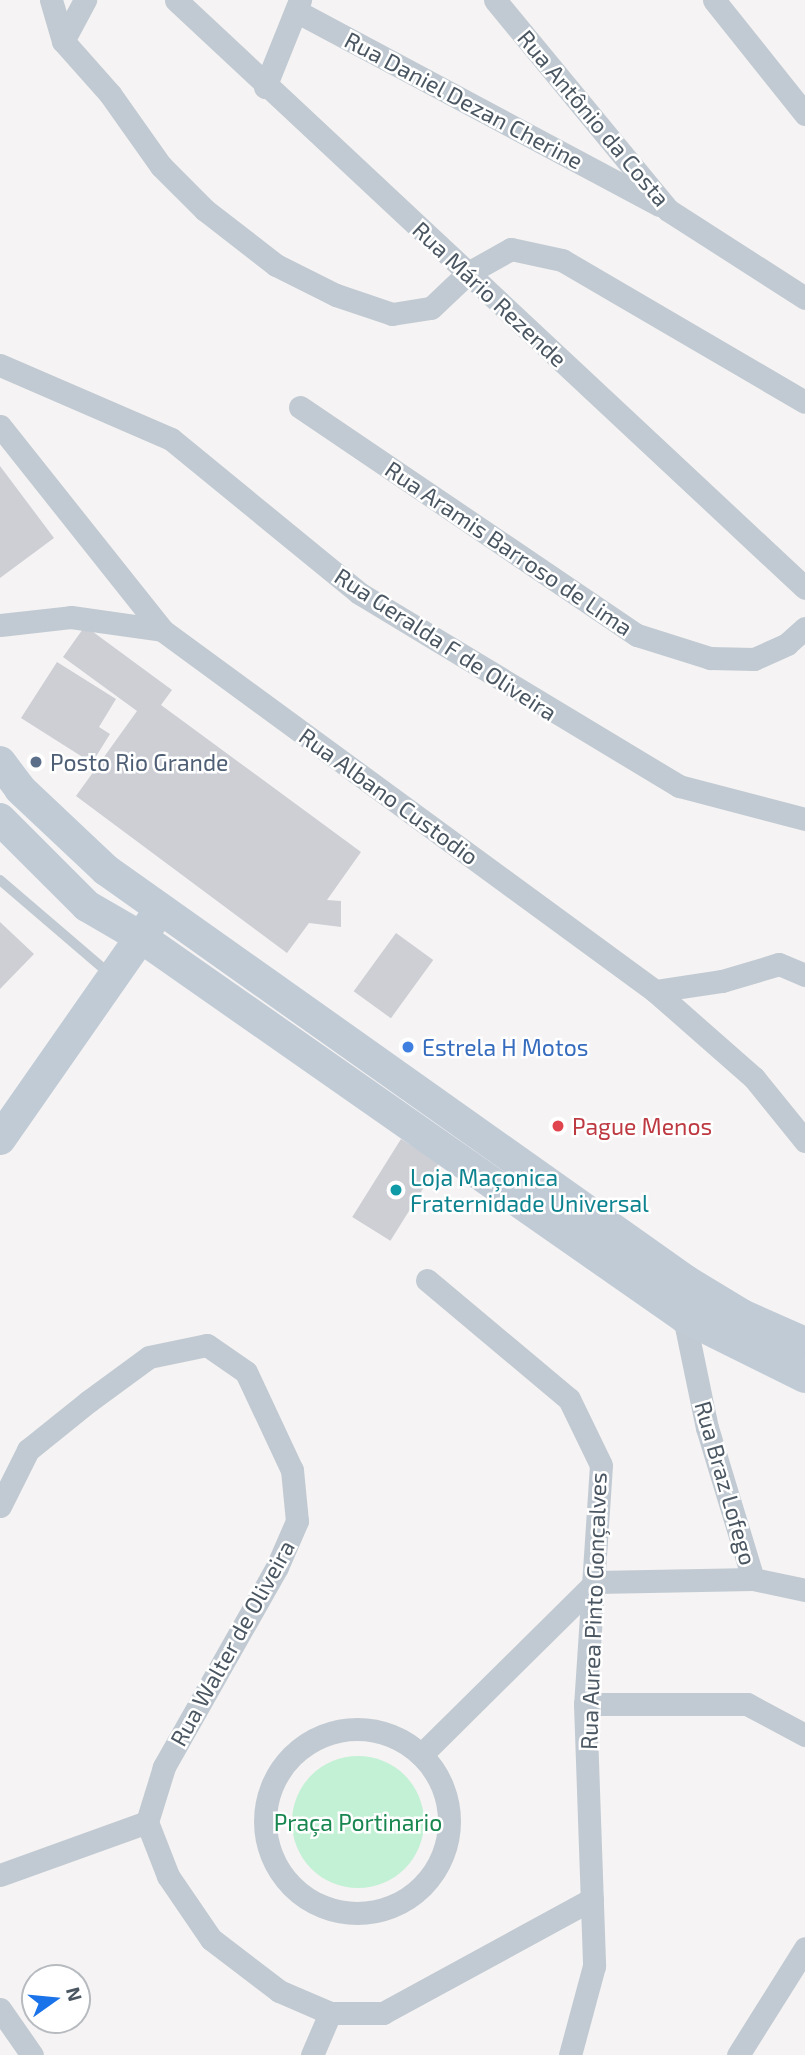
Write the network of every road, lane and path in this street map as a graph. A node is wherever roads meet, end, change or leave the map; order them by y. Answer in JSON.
{"nodes":[{"id":1,"x":51,"y":0,"type":"edge"},
{"id":2,"x":85,"y":0,"type":"edge"},
{"id":3,"x":176,"y":0,"type":"edge"},
{"id":4,"x":495,"y":0,"type":"edge"},
{"id":5,"x":714,"y":0,"type":"edge"},
{"id":6,"x":298,"y":5,"type":"edge"},
{"id":7,"x":63,"y":41,"type":"junction"},
{"id":8,"x":265,"y":87,"type":"junction"},
{"id":9,"x":805,"y":114,"type":"edge"},
{"id":10,"x":668,"y":210,"type":"junction"},
{"id":11,"x":468,"y":273,"type":"junction"},
{"id":12,"x":805,"y":298,"type":"edge"},
{"id":13,"x":0,"y":365,"type":"edge"},
{"id":14,"x":805,"y":402,"type":"edge"},
{"id":15,"x":300,"y":407,"type":"dead end"},
{"id":16,"x":0,"y":426,"type":"edge"},
{"id":17,"x":805,"y":588,"type":"edge"},
{"id":18,"x":0,"y":625,"type":"edge"},
{"id":19,"x":805,"y":628,"type":"edge"},
{"id":20,"x":162,"y":630,"type":"junction"},
{"id":21,"x":0,"y":762,"type":"edge"},
{"id":22,"x":0,"y":818,"type":"edge"},
{"id":23,"x":805,"y":819,"type":"edge"},
{"id":24,"x":0,"y":880,"type":"edge"},
{"id":25,"x":159,"y":907,"type":"junction"},
{"id":26,"x":142,"y":937,"type":"junction"},
{"id":27,"x":805,"y":975,"type":"edge"},
{"id":28,"x":112,"y":976,"type":"junction"},
{"id":29,"x":655,"y":991,"type":"junction"},
{"id":30,"x":0,"y":1139,"type":"edge"},
{"id":31,"x":805,"y":1141,"type":"edge"},
{"id":32,"x":427,"y":1280,"type":"dead end"},
{"id":33,"x":684,"y":1317,"type":"junction"},
{"id":34,"x":805,"y":1343,"type":"edge"},
{"id":35,"x":805,"y":1377,"type":"edge"},
{"id":36,"x":0,"y":1506,"type":"edge"},
{"id":37,"x":752,"y":1579,"type":"junction"},
{"id":38,"x":596,"y":1582,"type":"junction"},
{"id":39,"x":805,"y":1590,"type":"edge"},
{"id":40,"x":585,"y":1704,"type":"junction"},
{"id":41,"x":805,"y":1735,"type":"edge"},
{"id":42,"x":421,"y":1755,"type":"junction"},
{"id":43,"x":147,"y":1822,"type":"junction"},
{"id":44,"x":0,"y":1875,"type":"edge"},
{"id":45,"x":592,"y":1899,"type":"junction"},
{"id":46,"x":805,"y":1948,"type":"edge"},
{"id":47,"x":0,"y":2009,"type":"edge"},
{"id":48,"x":330,"y":2013,"type":"junction"},
{"id":49,"x":32,"y":2055,"type":"edge"},
{"id":50,"x":312,"y":2055,"type":"edge"},
{"id":51,"x":570,"y":2055,"type":"edge"},
{"id":52,"x":738,"y":2055,"type":"edge"}],
"edges":[{"from":1,"to":7,"type":"street"},
{"from":2,"to":7,"type":"street"},
{"from":3,"to":8,"type":"street","name":"Rua Mário Rezende"},
{"from":4,"to":10,"type":"street","name":"Rua Antônio da Costa"},
{"from":5,"to":9,"type":"street"},
{"from":6,"to":8,"type":"street"},
{"from":6,"to":10,"type":"street","name":"Rua Daniel Dezan Cherine"},
{"from":7,"to":11,"type":"street"},
{"from":8,"to":11,"type":"street","name":"Rua Mário Rezende"},
{"from":10,"to":12,"type":"street","name":"Rua Antônio da Costa"},
{"from":11,"to":14,"type":"street"},
{"from":11,"to":17,"type":"street","name":"Rua Mário Rezende"},
{"from":13,"to":23,"type":"street","name":"Rua Geralda F de Oliveira"},
{"from":15,"to":19,"type":"street","name":"Rua Aramis Barroso de Lima"},
{"from":16,"to":20,"type":"street","name":"Rua Albano Custodio"},
{"from":18,"to":20,"type":"street"},
{"from":20,"to":29,"type":"street","name":"Rua Albano Custodio"},
{"from":21,"to":25,"type":"main road"},
{"from":22,"to":26,"type":"main road"},
{"from":24,"to":28,"type":"lane"},
{"from":25,"to":26,"type":"main road"},
{"from":25,"to":34,"type":"main road"},
{"from":26,"to":28,"type":"main road"},
{"from":26,"to":33,"type":"main road"},
{"from":27,"to":29,"type":"street"},
{"from":28,"to":30,"type":"main road"},
{"from":29,"to":31,"type":"street","name":"Rua Albano Custodio"},
{"from":32,"to":38,"type":"street","name":"Rua Aurea Pinto Gonçalves"},
{"from":33,"to":35,"type":"main road"},
{"from":33,"to":37,"type":"street","name":"Rua Braz Lofego"},
{"from":36,"to":43,"type":"street","name":"Rua Walter de Oliveira"},
{"from":37,"to":38,"type":"street","name":"Rua Braz Lofego"},
{"from":37,"to":39,"type":"street"},
{"from":38,"to":40,"type":"street","name":"Rua Aurea Pinto Gonçalves"},
{"from":38,"to":42,"type":"street"},
{"from":40,"to":41,"type":"street"},
{"from":40,"to":45,"type":"street","name":"Rua Aurea Pinto Gonçalves"},
{"from":42,"to":42,"type":"street"},
{"from":43,"to":44,"type":"street"},
{"from":43,"to":48,"type":"street"},
{"from":45,"to":48,"type":"street"},
{"from":45,"to":51,"type":"street","name":"Rua Aurea Pinto Gonçalves"},
{"from":46,"to":52,"type":"street"},
{"from":47,"to":49,"type":"street"},
{"from":48,"to":50,"type":"street"}]}
